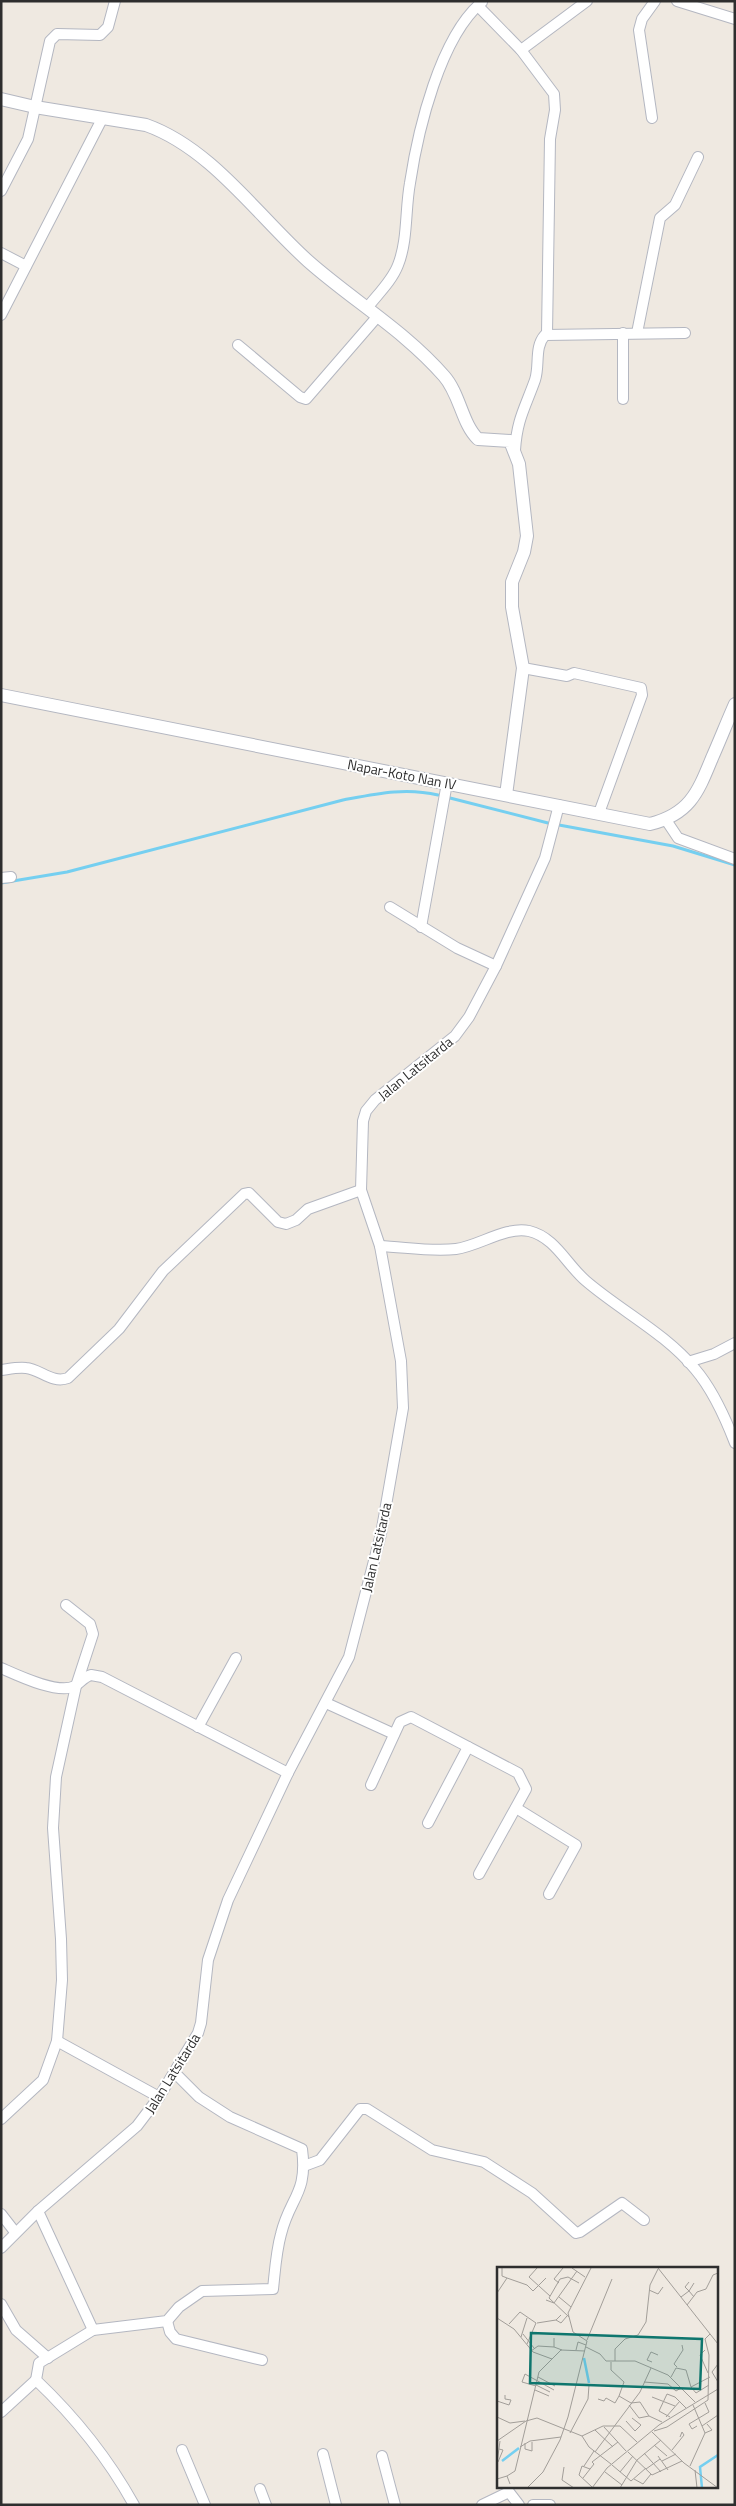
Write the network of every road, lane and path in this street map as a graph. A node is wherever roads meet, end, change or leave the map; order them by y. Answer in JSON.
{"nodes":[{"id":1,"x":115,"y":1,"type":"edge"},
{"id":2,"x":587,"y":1,"type":"edge"},
{"id":3,"x":655,"y":1,"type":"edge"},
{"id":4,"x":677,"y":1,"type":"edge"},
{"id":5,"x":480,"y":3,"type":"edge"},
{"id":6,"x":735,"y":20,"type":"edge"},
{"id":7,"x":521,"y":50,"type":"junction"},
{"id":8,"x":1,"y":99,"type":"edge"},
{"id":9,"x":35,"y":107,"type":"junction"},
{"id":10,"x":102,"y":118,"type":"junction"},
{"id":11,"x":652,"y":118,"type":"dead end"},
{"id":12,"x":698,"y":157,"type":"dead end"},
{"id":13,"x":1,"y":191,"type":"edge"},
{"id":14,"x":1,"y":253,"type":"edge"},
{"id":15,"x":26,"y":266,"type":"junction"},
{"id":16,"x":372,"y":312,"type":"junction"},
{"id":17,"x":1,"y":315,"type":"edge"},
{"id":18,"x":623,"y":333,"type":"junction"},
{"id":19,"x":685,"y":333,"type":"dead end"},
{"id":20,"x":548,"y":334,"type":"junction"},
{"id":21,"x":637,"y":334,"type":"junction"},
{"id":22,"x":238,"y":345,"type":"dead end"},
{"id":23,"x":623,"y":398,"type":"dead end"},
{"id":24,"x":513,"y":448,"type":"junction"},
{"id":25,"x":522,"y":668,"type":"junction"},
{"id":26,"x":1,"y":695,"type":"edge"},
{"id":27,"x":735,"y":704,"type":"edge"},
{"id":28,"x":447,"y":783,"type":"junction"},
{"id":29,"x":506,"y":795,"type":"junction"},
{"id":30,"x":559,"y":805,"type":"junction"},
{"id":31,"x":599,"y":813,"type":"junction"},
{"id":32,"x":666,"y":820,"type":"junction"},
{"id":33,"x":735,"y":859,"type":"edge"},
{"id":34,"x":390,"y":907,"type":"dead end"},
{"id":35,"x":421,"y":927,"type":"junction"},
{"id":36,"x":496,"y":966,"type":"junction"},
{"id":37,"x":354,"y":1192,"type":"junction"},
{"id":38,"x":380,"y":1246,"type":"junction"},
{"id":39,"x":735,"y":1343,"type":"edge"},
{"id":40,"x":688,"y":1362,"type":"junction"},
{"id":41,"x":1,"y":1370,"type":"edge"},
{"id":42,"x":735,"y":1443,"type":"edge"},
{"id":43,"x":66,"y":1605,"type":"dead end"},
{"id":44,"x":236,"y":1658,"type":"dead end"},
{"id":45,"x":1,"y":1668,"type":"edge"},
{"id":46,"x":77,"y":1684,"type":"junction"},
{"id":47,"x":326,"y":1703,"type":"junction"},
{"id":48,"x":198,"y":1727,"type":"junction"},
{"id":49,"x":394,"y":1734,"type":"junction"},
{"id":50,"x":468,"y":1747,"type":"junction"},
{"id":51,"x":288,"y":1774,"type":"junction"},
{"id":52,"x":371,"y":1786,"type":"dead end"},
{"id":53,"x":516,"y":1808,"type":"junction"},
{"id":54,"x":428,"y":1823,"type":"dead end"},
{"id":55,"x":479,"y":1874,"type":"dead end"},
{"id":56,"x":549,"y":1894,"type":"dead end"},
{"id":57,"x":57,"y":2040,"type":"junction"},
{"id":58,"x":174,"y":2072,"type":"junction"},
{"id":59,"x":159,"y":2097,"type":"junction"},
{"id":60,"x":1,"y":2119,"type":"edge"},
{"id":61,"x":304,"y":2166,"type":"junction"},
{"id":62,"x":38,"y":2211,"type":"junction"},
{"id":63,"x":1,"y":2214,"type":"edge"},
{"id":64,"x":644,"y":2220,"type":"dead end"},
{"id":65,"x":15,"y":2232,"type":"junction"},
{"id":66,"x":1,"y":2248,"type":"edge"},
{"id":67,"x":1,"y":2304,"type":"edge"},
{"id":68,"x":167,"y":2321,"type":"junction"},
{"id":69,"x":92,"y":2330,"type":"junction"},
{"id":70,"x":48,"y":2358,"type":"junction"},
{"id":71,"x":262,"y":2360,"type":"dead end"},
{"id":72,"x":36,"y":2380,"type":"junction"},
{"id":73,"x":3,"y":2408,"type":"edge"},
{"id":74,"x":182,"y":2450,"type":"dead end"},
{"id":75,"x":323,"y":2454,"type":"dead end"},
{"id":76,"x":382,"y":2456,"type":"dead end"},
{"id":77,"x":260,"y":2489,"type":"dead end"},
{"id":78,"x":484,"y":2504,"type":"edge"},
{"id":79,"x":134,"y":2505,"type":"edge"},
{"id":80,"x":205,"y":2505,"type":"edge"},
{"id":81,"x":266,"y":2505,"type":"edge"},
{"id":82,"x":336,"y":2505,"type":"edge"},
{"id":83,"x":395,"y":2505,"type":"edge"},
{"id":84,"x":519,"y":2505,"type":"edge"},
{"id":85,"x":533,"y":2505,"type":"edge"},
{"id":86,"x":550,"y":2505,"type":"edge"}],
"edges":[{"from":1,"to":9,"type":"street"},
{"from":2,"to":7,"type":"street"},
{"from":3,"to":11,"type":"street"},
{"from":4,"to":6,"type":"street"},
{"from":5,"to":7,"type":"street"},
{"from":5,"to":16,"type":"street"},
{"from":7,"to":20,"type":"street"},
{"from":8,"to":9,"type":"street"},
{"from":9,"to":10,"type":"street"},
{"from":9,"to":13,"type":"street"},
{"from":10,"to":15,"type":"street"},
{"from":10,"to":16,"type":"street"},
{"from":12,"to":21,"type":"street"},
{"from":14,"to":15,"type":"street"},
{"from":15,"to":17,"type":"street"},
{"from":16,"to":22,"type":"street"},
{"from":16,"to":24,"type":"street"},
{"from":18,"to":20,"type":"street"},
{"from":18,"to":21,"type":"street"},
{"from":18,"to":23,"type":"street"},
{"from":19,"to":21,"type":"street"},
{"from":20,"to":24,"type":"street"},
{"from":24,"to":25,"type":"street"},
{"from":25,"to":29,"type":"street"},
{"from":25,"to":31,"type":"street"},
{"from":26,"to":28,"type":"street","name":"Napar-Koto Nan IV"},
{"from":27,"to":32,"type":"street"},
{"from":28,"to":29,"type":"street","name":"Napar-Koto Nan IV"},
{"from":28,"to":35,"type":"street"},
{"from":29,"to":30,"type":"street","name":"Napar-Koto Nan IV"},
{"from":30,"to":31,"type":"street","name":"Napar-Koto Nan IV"},
{"from":30,"to":36,"type":"street","name":"Jalan Latsitarda"},
{"from":31,"to":32,"type":"street","name":"Napar-Koto Nan IV"},
{"from":32,"to":33,"type":"street"},
{"from":34,"to":35,"type":"street"},
{"from":35,"to":36,"type":"street"},
{"from":36,"to":37,"type":"street","name":"Jalan Latsitarda"},
{"from":37,"to":38,"type":"street","name":"Jalan Latsitarda"},
{"from":37,"to":41,"type":"street"},
{"from":38,"to":40,"type":"street"},
{"from":38,"to":47,"type":"street","name":"Jalan Latsitarda"},
{"from":39,"to":40,"type":"street"},
{"from":40,"to":42,"type":"street"},
{"from":43,"to":46,"type":"street"},
{"from":44,"to":48,"type":"street"},
{"from":45,"to":46,"type":"street"},
{"from":46,"to":48,"type":"street"},
{"from":46,"to":57,"type":"street"},
{"from":47,"to":49,"type":"street"},
{"from":47,"to":51,"type":"street","name":"Jalan Latsitarda"},
{"from":48,"to":51,"type":"street"},
{"from":49,"to":50,"type":"street"},
{"from":49,"to":52,"type":"street"},
{"from":50,"to":53,"type":"street"},
{"from":50,"to":54,"type":"street"},
{"from":51,"to":58,"type":"street","name":"Jalan Latsitarda"},
{"from":53,"to":55,"type":"street"},
{"from":53,"to":56,"type":"street"},
{"from":57,"to":59,"type":"street"},
{"from":57,"to":60,"type":"street"},
{"from":58,"to":59,"type":"street","name":"Jalan Latsitarda"},
{"from":58,"to":61,"type":"street"},
{"from":59,"to":62,"type":"street","name":"Jalan Latsitarda"},
{"from":61,"to":64,"type":"street"},
{"from":61,"to":68,"type":"street"},
{"from":62,"to":65,"type":"street","name":"Jalan Latsitarda"},
{"from":62,"to":69,"type":"street"},
{"from":63,"to":65,"type":"street"},
{"from":65,"to":66,"type":"street","name":"Jalan Latsitarda"},
{"from":67,"to":70,"type":"street"},
{"from":68,"to":69,"type":"street"},
{"from":68,"to":71,"type":"street"},
{"from":69,"to":70,"type":"street"},
{"from":70,"to":72,"type":"street"},
{"from":72,"to":73,"type":"street"},
{"from":72,"to":79,"type":"street"},
{"from":74,"to":80,"type":"street"},
{"from":75,"to":82,"type":"street"},
{"from":76,"to":83,"type":"street"},
{"from":77,"to":81,"type":"street"},
{"from":78,"to":84,"type":"street"},
{"from":85,"to":86,"type":"street"}]}
